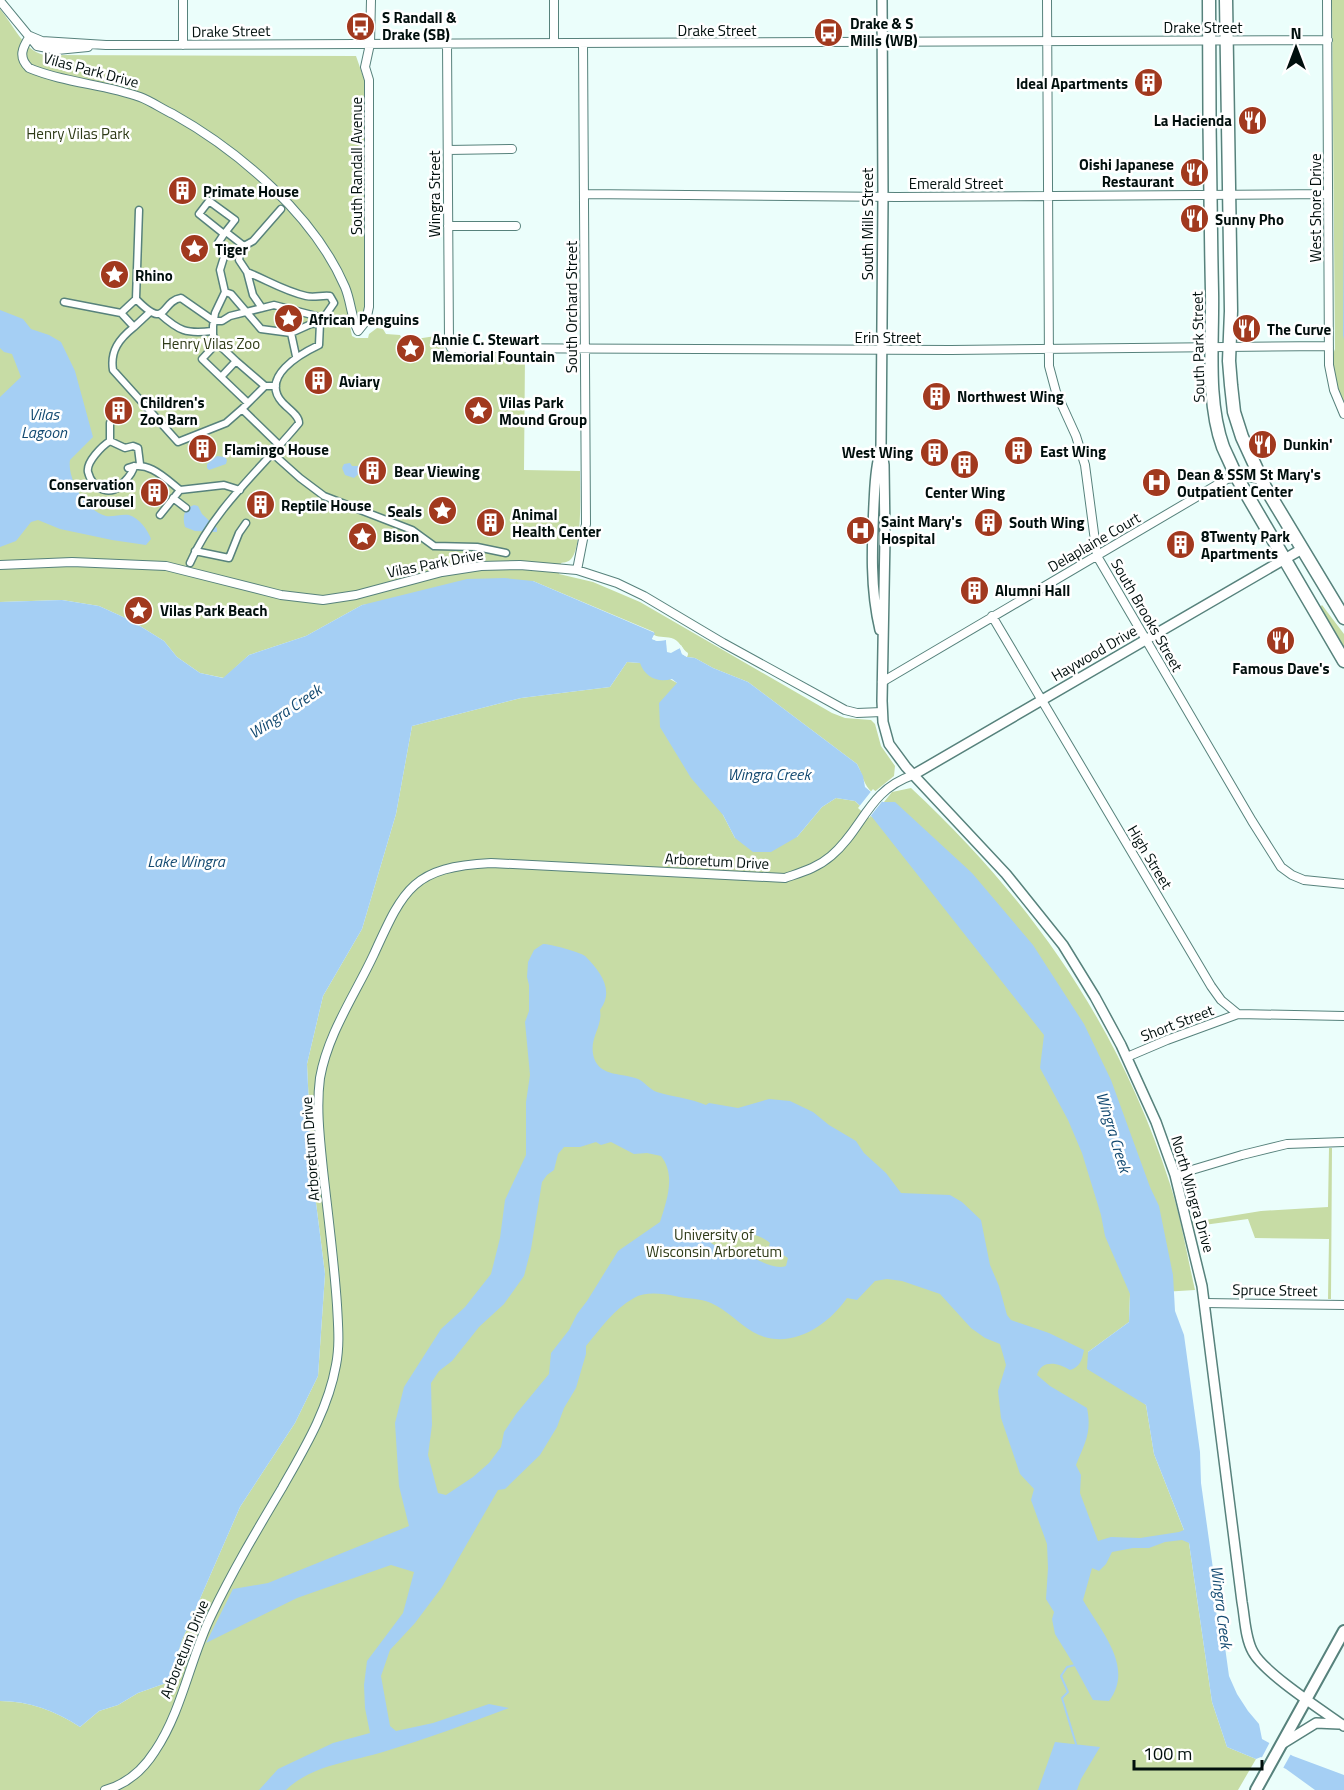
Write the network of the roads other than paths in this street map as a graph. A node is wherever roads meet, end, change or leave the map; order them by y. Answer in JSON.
{"nodes":[{"id":1,"x":183,"y":0,"type":"edge"},
{"id":2,"x":371,"y":0,"type":"edge"},
{"id":3,"x":554,"y":0,"type":"edge"},
{"id":4,"x":882,"y":0,"type":"edge"},
{"id":5,"x":1047,"y":0,"type":"edge"},
{"id":6,"x":1209,"y":0,"type":"edge"},
{"id":7,"x":1226,"y":0,"type":"edge"},
{"id":8,"x":1327,"y":0,"type":"edge"},
{"id":9,"x":4,"y":2,"type":"edge"},
{"id":10,"x":30,"y":36,"type":"junction"},
{"id":11,"x":1209,"y":40,"type":"junction"},
{"id":12,"x":1228,"y":40,"type":"junction"},
{"id":13,"x":1328,"y":40,"type":"junction"},
{"id":14,"x":1047,"y":41,"type":"junction"},
{"id":15,"x":447,"y":43,"type":"junction"},
{"id":16,"x":881,"y":43,"type":"junction"},
{"id":17,"x":370,"y":44,"type":"junction"},
{"id":18,"x":554,"y":44,"type":"junction"},
{"id":19,"x":583,"y":44,"type":"junction"},
{"id":20,"x":183,"y":45,"type":"junction"},
{"id":21,"x":512,"y":149,"type":"dead end"},
{"id":22,"x":447,"y":150,"type":"junction"},
{"id":23,"x":584,"y":194,"type":"junction"},
{"id":24,"x":1328,"y":194,"type":"junction"},
{"id":25,"x":1210,"y":195,"type":"junction"},
{"id":26,"x":1229,"y":195,"type":"junction"},
{"id":27,"x":1048,"y":196,"type":"junction"},
{"id":28,"x":883,"y":197,"type":"junction"},
{"id":29,"x":281,"y":209,"type":"dead end"},
{"id":30,"x":139,"y":210,"type":"dead end"},
{"id":31,"x":448,"y":226,"type":"junction"},
{"id":32,"x":516,"y":226,"type":"dead end"},
{"id":33,"x":225,"y":233,"type":"junction"},
{"id":34,"x":244,"y":246,"type":"junction"},
{"id":35,"x":247,"y":272,"type":"junction"},
{"id":36,"x":225,"y":292,"type":"junction"},
{"id":37,"x":136,"y":299,"type":"junction"},
{"id":38,"x":64,"y":302,"type":"dead end"},
{"id":39,"x":262,"y":308,"type":"junction"},
{"id":40,"x":121,"y":313,"type":"junction"},
{"id":41,"x":149,"y":313,"type":"junction"},
{"id":42,"x":245,"y":313,"type":"junction"},
{"id":43,"x":160,"y":314,"type":"junction"},
{"id":44,"x":214,"y":321,"type":"junction"},
{"id":45,"x":320,"y":323,"type":"junction"},
{"id":46,"x":134,"y":327,"type":"junction"},
{"id":47,"x":212,"y":331,"type":"junction"},
{"id":48,"x":358,"y":331,"type":"joint"},
{"id":49,"x":291,"y":333,"type":"junction"},
{"id":50,"x":217,"y":343,"type":"junction"},
{"id":51,"x":449,"y":346,"type":"joint"},
{"id":52,"x":1329,"y":346,"type":"junction"},
{"id":53,"x":1230,"y":347,"type":"junction"},
{"id":54,"x":1212,"y":348,"type":"junction"},
{"id":55,"x":585,"y":349,"type":"junction"},
{"id":56,"x":1049,"y":349,"type":"junction"},
{"id":57,"x":882,"y":350,"type":"junction"},
{"id":58,"x":296,"y":356,"type":"junction"},
{"id":59,"x":236,"y":361,"type":"junction"},
{"id":60,"x":221,"y":377,"type":"junction"},
{"id":61,"x":265,"y":386,"type":"junction"},
{"id":62,"x":276,"y":386,"type":"junction"},
{"id":63,"x":248,"y":403,"type":"junction"},
{"id":64,"x":242,"y":410,"type":"junction"},
{"id":65,"x":1344,"y":414,"type":"edge"},
{"id":66,"x":110,"y":423,"type":"dead end"},
{"id":67,"x":110,"y":441,"type":"junction"},
{"id":68,"x":279,"y":445,"type":"junction"},
{"id":69,"x":272,"y":453,"type":"junction"},
{"id":70,"x":134,"y":466,"type":"junction"},
{"id":71,"x":1236,"y":476,"type":"junction"},
{"id":72,"x":1261,"y":480,"type":"junction"},
{"id":73,"x":180,"y":490,"type":"junction"},
{"id":74,"x":240,"y":490,"type":"junction"},
{"id":75,"x":173,"y":498,"type":"junction"},
{"id":76,"x":186,"y":508,"type":"dead end"},
{"id":77,"x":160,"y":515,"type":"dead end"},
{"id":78,"x":246,"y":523,"type":"dead end"},
{"id":79,"x":197,"y":548,"type":"junction"},
{"id":80,"x":1302,"y":549,"type":"junction"},
{"id":81,"x":506,"y":553,"type":"dead end"},
{"id":82,"x":1097,"y":556,"type":"junction"},
{"id":83,"x":1284,"y":559,"type":"junction"},
{"id":84,"x":190,"y":563,"type":"dead end"},
{"id":85,"x":0,"y":565,"type":"edge"},
{"id":86,"x":577,"y":570,"type":"junction"},
{"id":87,"x":992,"y":616,"type":"junction"},
{"id":88,"x":1344,"y":618,"type":"edge"},
{"id":89,"x":1146,"y":640,"type":"junction"},
{"id":90,"x":1344,"y":661,"type":"edge"},
{"id":91,"x":882,"y":682,"type":"junction"},
{"id":92,"x":1042,"y":701,"type":"junction"},
{"id":93,"x":882,"y":712,"type":"junction"},
{"id":94,"x":897,"y":756,"type":"joint"},
{"id":95,"x":913,"y":775,"type":"junction"},
{"id":96,"x":900,"y":779,"type":"joint"},
{"id":97,"x":1344,"y":884,"type":"edge"},
{"id":98,"x":1238,"y":1014,"type":"junction"},
{"id":99,"x":1344,"y":1016,"type":"edge"},
{"id":100,"x":1127,"y":1057,"type":"junction"},
{"id":101,"x":1344,"y":1142,"type":"edge"},
{"id":102,"x":1175,"y":1175,"type":"junction"},
{"id":103,"x":1205,"y":1303,"type":"junction"},
{"id":104,"x":1344,"y":1305,"type":"edge"},
{"id":105,"x":1344,"y":1630,"type":"edge"},
{"id":106,"x":1306,"y":1698,"type":"junction"},
{"id":107,"x":1343,"y":1725,"type":"edge"},
{"id":108,"x":1282,"y":1744,"type":"junction"},
{"id":109,"x":105,"y":1790,"type":"edge"},
{"id":110,"x":1256,"y":1790,"type":"edge"}],
"edges":[{"from":1,"to":20,"type":"street"},
{"from":2,"to":17,"type":"street","name":"South Randall Avenue"},
{"from":3,"to":18,"type":"street"},
{"from":4,"to":16,"type":"street","name":"South Mills Street"},
{"from":5,"to":14,"type":"street","name":"South Brooks Street"},
{"from":6,"to":11,"type":"main road","name":"South Park Street"},
{"from":7,"to":12,"type":"main road","name":"South Park Street"},
{"from":8,"to":13,"type":"street","name":"West Shore Drive"},
{"from":9,"to":10,"type":"street"},
{"from":10,"to":20,"type":"street","name":"Drake Street"},
{"from":10,"to":48,"type":"street","name":"Vilas Park Drive"},
{"from":11,"to":12,"type":"street","name":"Drake Street"},
{"from":11,"to":14,"type":"street","name":"Drake Street"},
{"from":11,"to":25,"type":"main road","name":"South Park Street"},
{"from":12,"to":13,"type":"street","name":"Drake Street"},
{"from":12,"to":26,"type":"main road","name":"South Park Street"},
{"from":13,"to":24,"type":"street","name":"West Shore Drive"},
{"from":14,"to":16,"type":"street","name":"Drake Street"},
{"from":14,"to":27,"type":"street","name":"South Brooks Street"},
{"from":15,"to":17,"type":"street","name":"Drake Street"},
{"from":15,"to":18,"type":"street","name":"Drake Street"},
{"from":15,"to":22,"type":"street","name":"Wingra Street"},
{"from":16,"to":19,"type":"street","name":"Drake Street"},
{"from":16,"to":28,"type":"street","name":"South Mills Street"},
{"from":17,"to":20,"type":"street","name":"Drake Street"},
{"from":17,"to":48,"type":"street","name":"South Randall Avenue"},
{"from":18,"to":19,"type":"street","name":"Drake Street"},
{"from":19,"to":23,"type":"street","name":"South Orchard Street"},
{"from":21,"to":22,"type":"street"},
{"from":22,"to":31,"type":"street","name":"Wingra Street"},
{"from":23,"to":28,"type":"street","name":"Emerald Street"},
{"from":23,"to":55,"type":"street","name":"South Orchard Street"},
{"from":24,"to":26,"type":"street","name":"Emerald Street"},
{"from":24,"to":52,"type":"street","name":"West Shore Drive"},
{"from":25,"to":26,"type":"street","name":"Emerald Street"},
{"from":25,"to":27,"type":"street","name":"Emerald Street"},
{"from":25,"to":54,"type":"main road","name":"South Park Street"},
{"from":26,"to":53,"type":"main road","name":"South Park Street"},
{"from":27,"to":28,"type":"street","name":"Emerald Street"},
{"from":27,"to":56,"type":"street","name":"South Brooks Street"},
{"from":28,"to":57,"type":"street","name":"South Mills Street"},
{"from":29,"to":34,"type":"street"},
{"from":30,"to":37,"type":"street"},
{"from":31,"to":32,"type":"street"},
{"from":31,"to":51,"type":"street","name":"Wingra Street"},
{"from":33,"to":33,"type":"street"},
{"from":33,"to":34,"type":"street"},
{"from":33,"to":36,"type":"street"},
{"from":34,"to":35,"type":"street"},
{"from":35,"to":39,"type":"street"},
{"from":35,"to":45,"type":"street"},
{"from":36,"to":42,"type":"street"},
{"from":36,"to":44,"type":"street"},
{"from":37,"to":40,"type":"street"},
{"from":37,"to":41,"type":"street"},
{"from":38,"to":40,"type":"street"},
{"from":39,"to":42,"type":"street"},
{"from":39,"to":45,"type":"street"},
{"from":40,"to":46,"type":"street"},
{"from":41,"to":43,"type":"street"},
{"from":41,"to":46,"type":"street"},
{"from":42,"to":44,"type":"street"},
{"from":42,"to":49,"type":"street"},
{"from":43,"to":44,"type":"street"},
{"from":43,"to":47,"type":"street"},
{"from":44,"to":47,"type":"street"},
{"from":45,"to":49,"type":"street"},
{"from":45,"to":58,"type":"street"},
{"from":46,"to":64,"type":"street"},
{"from":47,"to":50,"type":"street"},
{"from":49,"to":58,"type":"street"},
{"from":50,"to":59,"type":"street"},
{"from":50,"to":60,"type":"street"},
{"from":51,"to":55,"type":"street","name":"Erin Street"},
{"from":52,"to":53,"type":"street","name":"Erin Street"},
{"from":52,"to":65,"type":"street","name":"West Shore Drive"},
{"from":53,"to":54,"type":"street","name":"Erin Street"},
{"from":53,"to":72,"type":"main road","name":"South Park Street"},
{"from":54,"to":56,"type":"street","name":"Erin Street"},
{"from":54,"to":71,"type":"main road","name":"South Park Street"},
{"from":55,"to":57,"type":"street","name":"Erin Street"},
{"from":55,"to":86,"type":"street","name":"South Orchard Street"},
{"from":56,"to":57,"type":"street","name":"Erin Street"},
{"from":56,"to":82,"type":"street","name":"South Brooks Street"},
{"from":57,"to":91,"type":"street","name":"South Mills Street"},
{"from":58,"to":62,"type":"street"},
{"from":59,"to":60,"type":"street"},
{"from":59,"to":61,"type":"street"},
{"from":60,"to":63,"type":"street"},
{"from":61,"to":62,"type":"street"},
{"from":61,"to":63,"type":"street"},
{"from":62,"to":68,"type":"street"},
{"from":63,"to":64,"type":"street"},
{"from":64,"to":68,"type":"street"},
{"from":66,"to":67,"type":"street"},
{"from":67,"to":70,"type":"street"},
{"from":67,"to":70,"type":"street"},
{"from":68,"to":69,"type":"street"},
{"from":69,"to":74,"type":"street"},
{"from":69,"to":81,"type":"street"},
{"from":70,"to":73,"type":"street"},
{"from":71,"to":72,"type":"street"},
{"from":71,"to":82,"type":"street","name":"Delaplaine Court"},
{"from":71,"to":83,"type":"main road","name":"South Park Street"},
{"from":72,"to":80,"type":"main road","name":"South Park Street"},
{"from":73,"to":74,"type":"street"},
{"from":73,"to":75,"type":"street"},
{"from":74,"to":79,"type":"street"},
{"from":75,"to":76,"type":"street"},
{"from":75,"to":77,"type":"street"},
{"from":78,"to":79,"type":"street"},
{"from":79,"to":84,"type":"street"},
{"from":80,"to":83,"type":"street","name":"Haywood Drive"},
{"from":80,"to":88,"type":"main road","name":"South Park Street"},
{"from":82,"to":87,"type":"street","name":"Delaplaine Court"},
{"from":82,"to":89,"type":"street","name":"South Brooks Street"},
{"from":83,"to":89,"type":"street","name":"Haywood Drive"},
{"from":83,"to":90,"type":"main road","name":"South Park Street"},
{"from":85,"to":86,"type":"street","name":"Vilas Park Drive"},
{"from":86,"to":93,"type":"street","name":"Vilas Park Drive"},
{"from":87,"to":91,"type":"street","name":"Delaplaine Court"},
{"from":87,"to":92,"type":"street","name":"High Street"},
{"from":89,"to":92,"type":"street","name":"Haywood Drive"},
{"from":89,"to":97,"type":"street","name":"South Brooks Street"},
{"from":91,"to":93,"type":"street","name":"South Mills Street"},
{"from":92,"to":95,"type":"street","name":"Haywood Drive"},
{"from":92,"to":98,"type":"street","name":"High Street"},
{"from":93,"to":94,"type":"street","name":"South Mills Street"},
{"from":94,"to":95,"type":"street","name":"North Wingra Drive"},
{"from":95,"to":96,"type":"street","name":"Haywood Drive"},
{"from":95,"to":100,"type":"street","name":"North Wingra Drive"},
{"from":96,"to":109,"type":"street","name":"Arboretum Drive"},
{"from":98,"to":99,"type":"street"},
{"from":98,"to":100,"type":"street","name":"Short Street"},
{"from":100,"to":102,"type":"street","name":"North Wingra Drive"},
{"from":101,"to":102,"type":"street"},
{"from":102,"to":103,"type":"street","name":"North Wingra Drive"},
{"from":103,"to":104,"type":"street","name":"Spruce Street"},
{"from":103,"to":106,"type":"street","name":"North Wingra Drive"},
{"from":105,"to":106,"type":"main road"},
{"from":106,"to":107,"type":"street","name":"North Wingra Drive"},
{"from":106,"to":108,"type":"main road"},
{"from":107,"to":108,"type":"street"},
{"from":108,"to":110,"type":"main road"}]}
